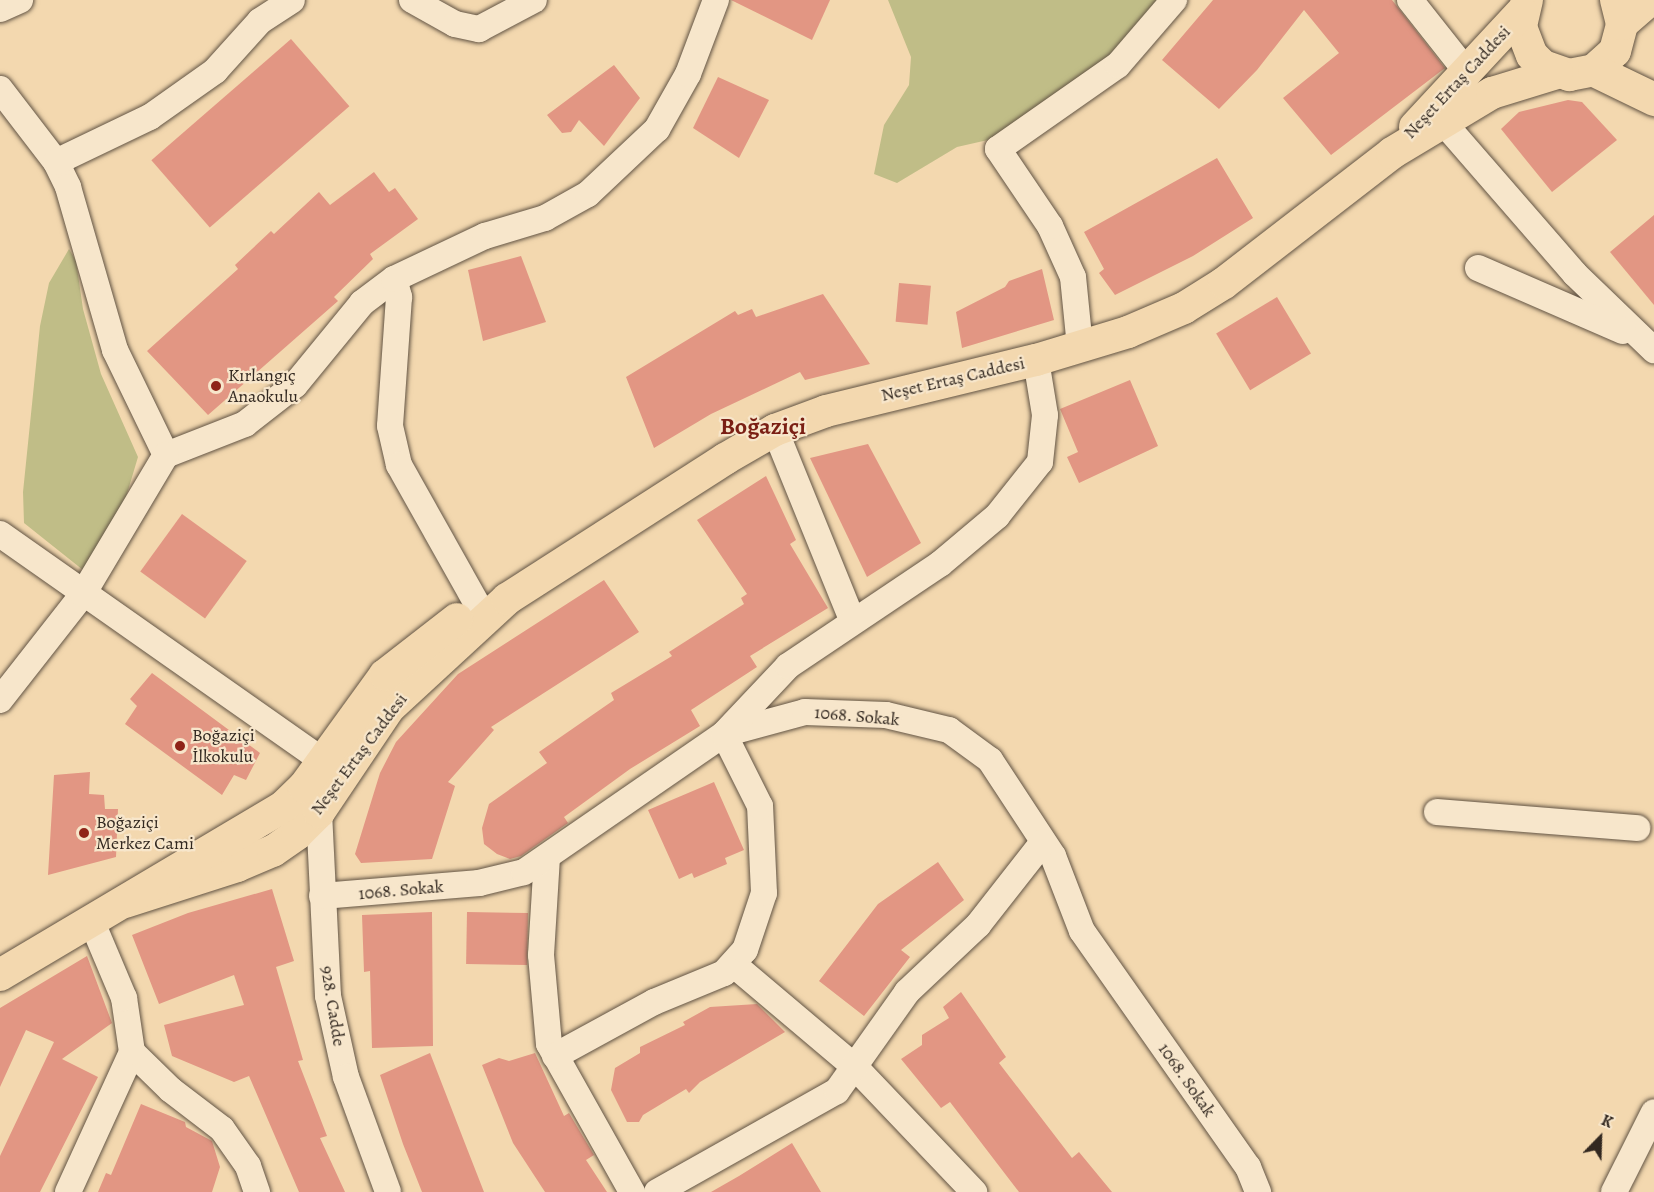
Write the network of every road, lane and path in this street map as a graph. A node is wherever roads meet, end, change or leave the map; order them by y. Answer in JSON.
{"nodes":[{"id":1,"x":20,"y":0,"type":"edge"},
{"id":2,"x":292,"y":0,"type":"edge"},
{"id":3,"x":412,"y":0,"type":"edge"},
{"id":4,"x":534,"y":0,"type":"edge"},
{"id":5,"x":716,"y":0,"type":"edge"},
{"id":6,"x":1174,"y":0,"type":"edge"},
{"id":7,"x":1410,"y":0,"type":"edge"},
{"id":8,"x":1650,"y":0,"type":"edge"},
{"id":9,"x":1525,"y":6,"type":"edge"},
{"id":10,"x":0,"y":9,"type":"edge"},
{"id":11,"x":1619,"y":12,"type":"edge"},
{"id":12,"x":1594,"y":70,"type":"junction"},
{"id":13,"x":1466,"y":71,"type":"junction"},
{"id":14,"x":1557,"y":73,"type":"junction"},
{"id":15,"x":0,"y":89,"type":"edge"},
{"id":16,"x":1654,"y":99,"type":"edge"},
{"id":17,"x":1443,"y":122,"type":"junction"},
{"id":18,"x":1392,"y":153,"type":"junction"},
{"id":19,"x":56,"y":162,"type":"junction"},
{"id":20,"x":1478,"y":268,"type":"dead end"},
{"id":21,"x":394,"y":279,"type":"junction"},
{"id":22,"x":1080,"y":347,"type":"junction"},
{"id":23,"x":1650,"y":347,"type":"edge"},
{"id":24,"x":1036,"y":360,"type":"junction"},
{"id":25,"x":775,"y":430,"type":"junction"},
{"id":26,"x":166,"y":455,"type":"junction"},
{"id":27,"x":0,"y":534,"type":"edge"},
{"id":28,"x":83,"y":594,"type":"junction"},
{"id":29,"x":492,"y":601,"type":"junction"},
{"id":30,"x":852,"y":620,"type":"junction"},
{"id":31,"x":0,"y":700,"type":"edge"},
{"id":32,"x":724,"y":734,"type":"junction"},
{"id":33,"x":317,"y":767,"type":"junction"},
{"id":34,"x":319,"y":812,"type":"junction"},
{"id":35,"x":1437,"y":812,"type":"dead end"},
{"id":36,"x":1637,"y":828,"type":"dead end"},
{"id":37,"x":1044,"y":842,"type":"junction"},
{"id":38,"x":547,"y":857,"type":"junction"},
{"id":39,"x":322,"y":896,"type":"junction"},
{"id":40,"x":125,"y":902,"type":"junction"},
{"id":41,"x":91,"y":920,"type":"junction"},
{"id":42,"x":733,"y":964,"type":"junction"},
{"id":43,"x":0,"y":975,"type":"edge"},
{"id":44,"x":132,"y":1052,"type":"junction"},
{"id":45,"x":555,"y":1056,"type":"junction"},
{"id":46,"x":855,"y":1067,"type":"junction"},
{"id":47,"x":1654,"y":1112,"type":"edge"},
{"id":48,"x":68,"y":1192,"type":"edge"},
{"id":49,"x":257,"y":1192,"type":"edge"},
{"id":50,"x":388,"y":1192,"type":"edge"},
{"id":51,"x":632,"y":1192,"type":"edge"},
{"id":52,"x":657,"y":1192,"type":"edge"},
{"id":53,"x":974,"y":1192,"type":"edge"},
{"id":54,"x":1258,"y":1192,"type":"edge"},
{"id":55,"x":1614,"y":1192,"type":"edge"}],
"edges":[{"from":1,"to":10,"type":"street"},
{"from":2,"to":19,"type":"street"},
{"from":3,"to":4,"type":"street"},
{"from":5,"to":21,"type":"street"},
{"from":6,"to":22,"type":"street"},
{"from":7,"to":13,"type":"street"},
{"from":8,"to":11,"type":"main road"},
{"from":9,"to":13,"type":"main road","name":"Neşet Ertaş Caddesi"},
{"from":9,"to":14,"type":"main road"},
{"from":11,"to":12,"type":"main road"},
{"from":12,"to":14,"type":"main road","name":"Neşet Ertaş Caddesi"},
{"from":12,"to":16,"type":"highway"},
{"from":13,"to":18,"type":"main road","name":"Neşet Ertaş Caddesi"},
{"from":14,"to":17,"type":"main road","name":"Neşet Ertaş Caddesi"},
{"from":15,"to":19,"type":"street"},
{"from":17,"to":18,"type":"main road","name":"Neşet Ertaş Caddesi"},
{"from":17,"to":23,"type":"street"},
{"from":18,"to":22,"type":"main road","name":"Neşet Ertaş Caddesi"},
{"from":19,"to":26,"type":"street"},
{"from":20,"to":23,"type":"street"},
{"from":21,"to":26,"type":"street"},
{"from":21,"to":29,"type":"street"},
{"from":22,"to":24,"type":"main road","name":"Neşet Ertaş Caddesi"},
{"from":24,"to":25,"type":"main road","name":"Neşet Ertaş Caddesi"},
{"from":24,"to":30,"type":"street"},
{"from":25,"to":29,"type":"main road","name":"Neşet Ertaş Caddesi"},
{"from":25,"to":30,"type":"street"},
{"from":26,"to":28,"type":"street"},
{"from":27,"to":28,"type":"street"},
{"from":28,"to":31,"type":"street"},
{"from":28,"to":33,"type":"street"},
{"from":29,"to":33,"type":"main road","name":"Neşet Ertaş Caddesi"},
{"from":29,"to":34,"type":"main road","name":"Neşet Ertaş Caddesi"},
{"from":30,"to":32,"type":"street"},
{"from":32,"to":37,"type":"street","name":"1068. Sokak"},
{"from":32,"to":38,"type":"street","name":"1068. Sokak"},
{"from":32,"to":42,"type":"street"},
{"from":33,"to":34,"type":"main road"},
{"from":33,"to":40,"type":"main road","name":"Neşet Ertaş Caddesi"},
{"from":34,"to":39,"type":"street","name":"928. Cadde"},
{"from":34,"to":40,"type":"main road","name":"Neşet Ertaş Caddesi"},
{"from":35,"to":36,"type":"street"},
{"from":37,"to":46,"type":"street"},
{"from":37,"to":54,"type":"street","name":"1068. Sokak"},
{"from":38,"to":39,"type":"street","name":"1068. Sokak"},
{"from":38,"to":45,"type":"street"},
{"from":39,"to":50,"type":"street","name":"928. Cadde"},
{"from":40,"to":41,"type":"main road","name":"Neşet Ertaş Caddesi"},
{"from":41,"to":43,"type":"main road","name":"Neşet Ertaş Caddesi"},
{"from":41,"to":44,"type":"street"},
{"from":42,"to":45,"type":"street"},
{"from":42,"to":46,"type":"street"},
{"from":44,"to":48,"type":"street"},
{"from":44,"to":49,"type":"street"},
{"from":45,"to":51,"type":"street"},
{"from":46,"to":52,"type":"street"},
{"from":46,"to":53,"type":"street"},
{"from":47,"to":55,"type":"street"}]}
